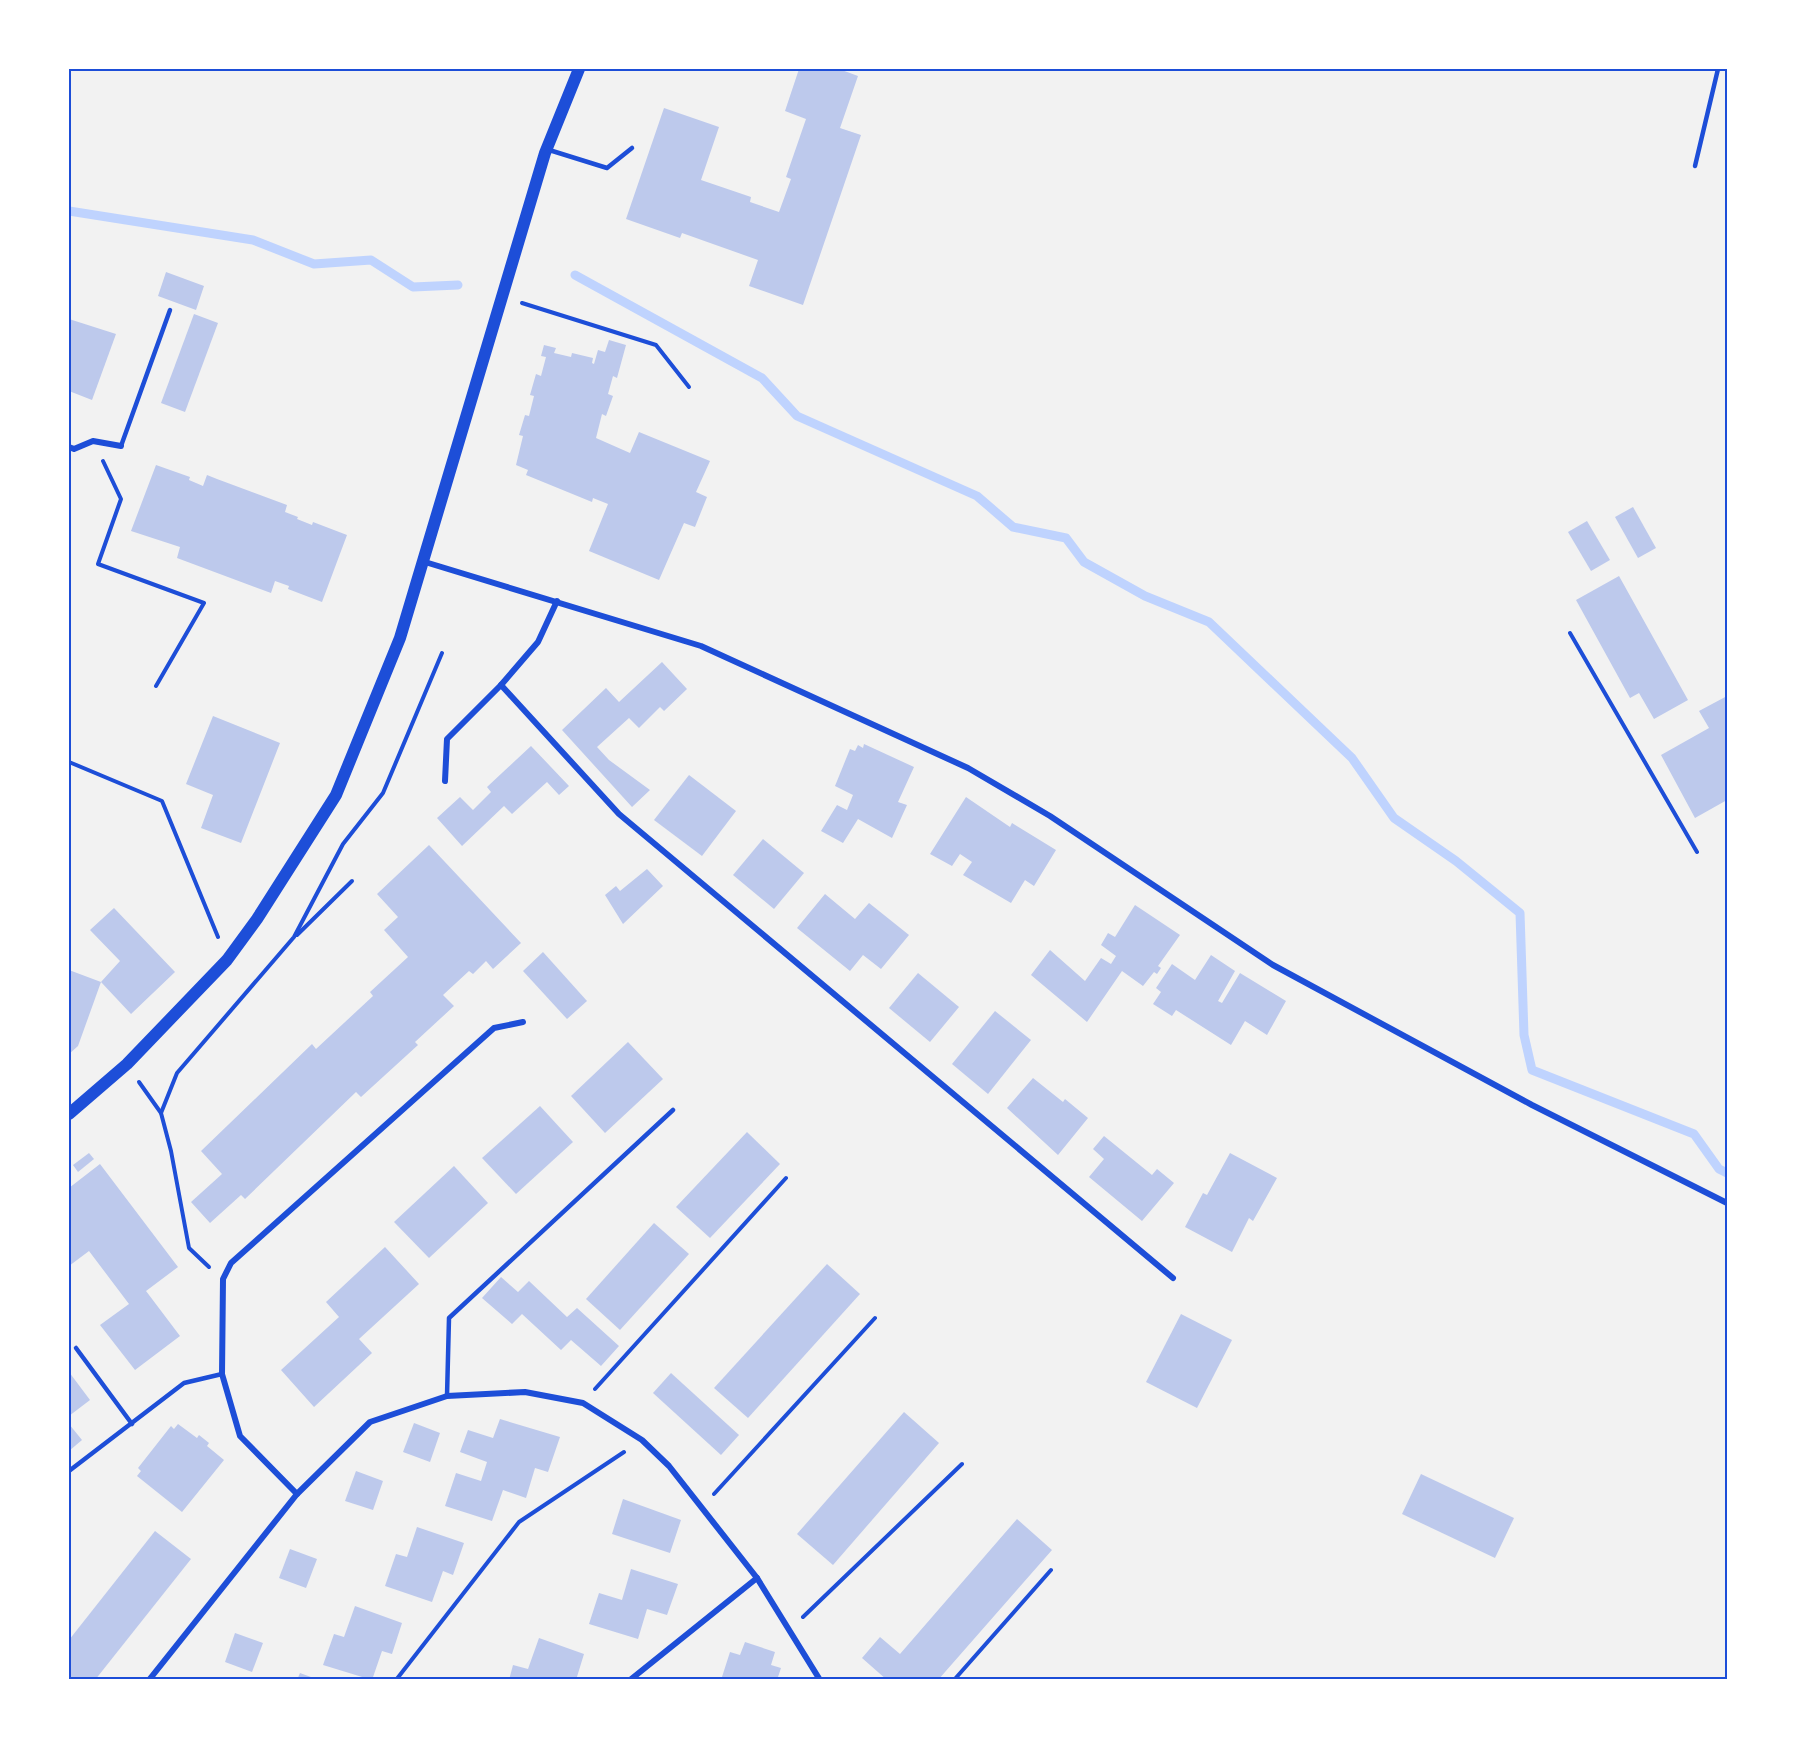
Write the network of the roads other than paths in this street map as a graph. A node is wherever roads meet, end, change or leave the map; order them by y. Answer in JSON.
{"nodes":[{"id":1,"x":579,"y":69,"type":"edge"},
{"id":2,"x":1718,"y":69,"type":"edge"},
{"id":3,"x":632,"y":148,"type":"dead end"},
{"id":4,"x":546,"y":149,"type":"junction"},
{"id":5,"x":1695,"y":166,"type":"dead end"},
{"id":6,"x":170,"y":310,"type":"dead end"},
{"id":7,"x":121,"y":446,"type":"joint"},
{"id":8,"x":69,"y":447,"type":"edge"},
{"id":9,"x":425,"y":562,"type":"junction"},
{"id":10,"x":557,"y":601,"type":"junction"},
{"id":11,"x":501,"y":685,"type":"junction"},
{"id":12,"x":445,"y":781,"type":"dead end"},
{"id":13,"x":523,"y":1022,"type":"dead end"},
{"id":14,"x":673,"y":1110,"type":"dead end"},
{"id":15,"x":69,"y":1114,"type":"edge"},
{"id":16,"x":1727,"y":1203,"type":"edge"},
{"id":17,"x":1173,"y":1278,"type":"dead end"},
{"id":18,"x":76,"y":1348,"type":"dead end"},
{"id":19,"x":222,"y":1374,"type":"junction"},
{"id":20,"x":447,"y":1396,"type":"junction"},
{"id":21,"x":132,"y":1424,"type":"junction"},
{"id":22,"x":69,"y":1471,"type":"edge"},
{"id":23,"x":297,"y":1494,"type":"junction"},
{"id":24,"x":757,"y":1578,"type":"junction"},
{"id":25,"x":149,"y":1680,"type":"edge"},
{"id":26,"x":630,"y":1680,"type":"edge"},
{"id":27,"x":820,"y":1680,"type":"edge"}],
"edges":[{"from":1,"to":4,"type":"main road"},
{"from":2,"to":5,"type":"lane"},
{"from":3,"to":4,"type":"lane"},
{"from":4,"to":9,"type":"main road"},
{"from":6,"to":7,"type":"lane"},
{"from":7,"to":8,"type":"street"},
{"from":9,"to":10,"type":"street"},
{"from":9,"to":15,"type":"main road"},
{"from":10,"to":11,"type":"street"},
{"from":10,"to":16,"type":"street"},
{"from":11,"to":12,"type":"street"},
{"from":11,"to":17,"type":"street"},
{"from":13,"to":19,"type":"street"},
{"from":14,"to":20,"type":"lane"},
{"from":18,"to":21,"type":"lane"},
{"from":19,"to":21,"type":"lane"},
{"from":19,"to":23,"type":"street"},
{"from":20,"to":23,"type":"street"},
{"from":20,"to":24,"type":"street"},
{"from":21,"to":22,"type":"lane"},
{"from":23,"to":25,"type":"street"},
{"from":24,"to":26,"type":"street"},
{"from":24,"to":27,"type":"street"}]}
